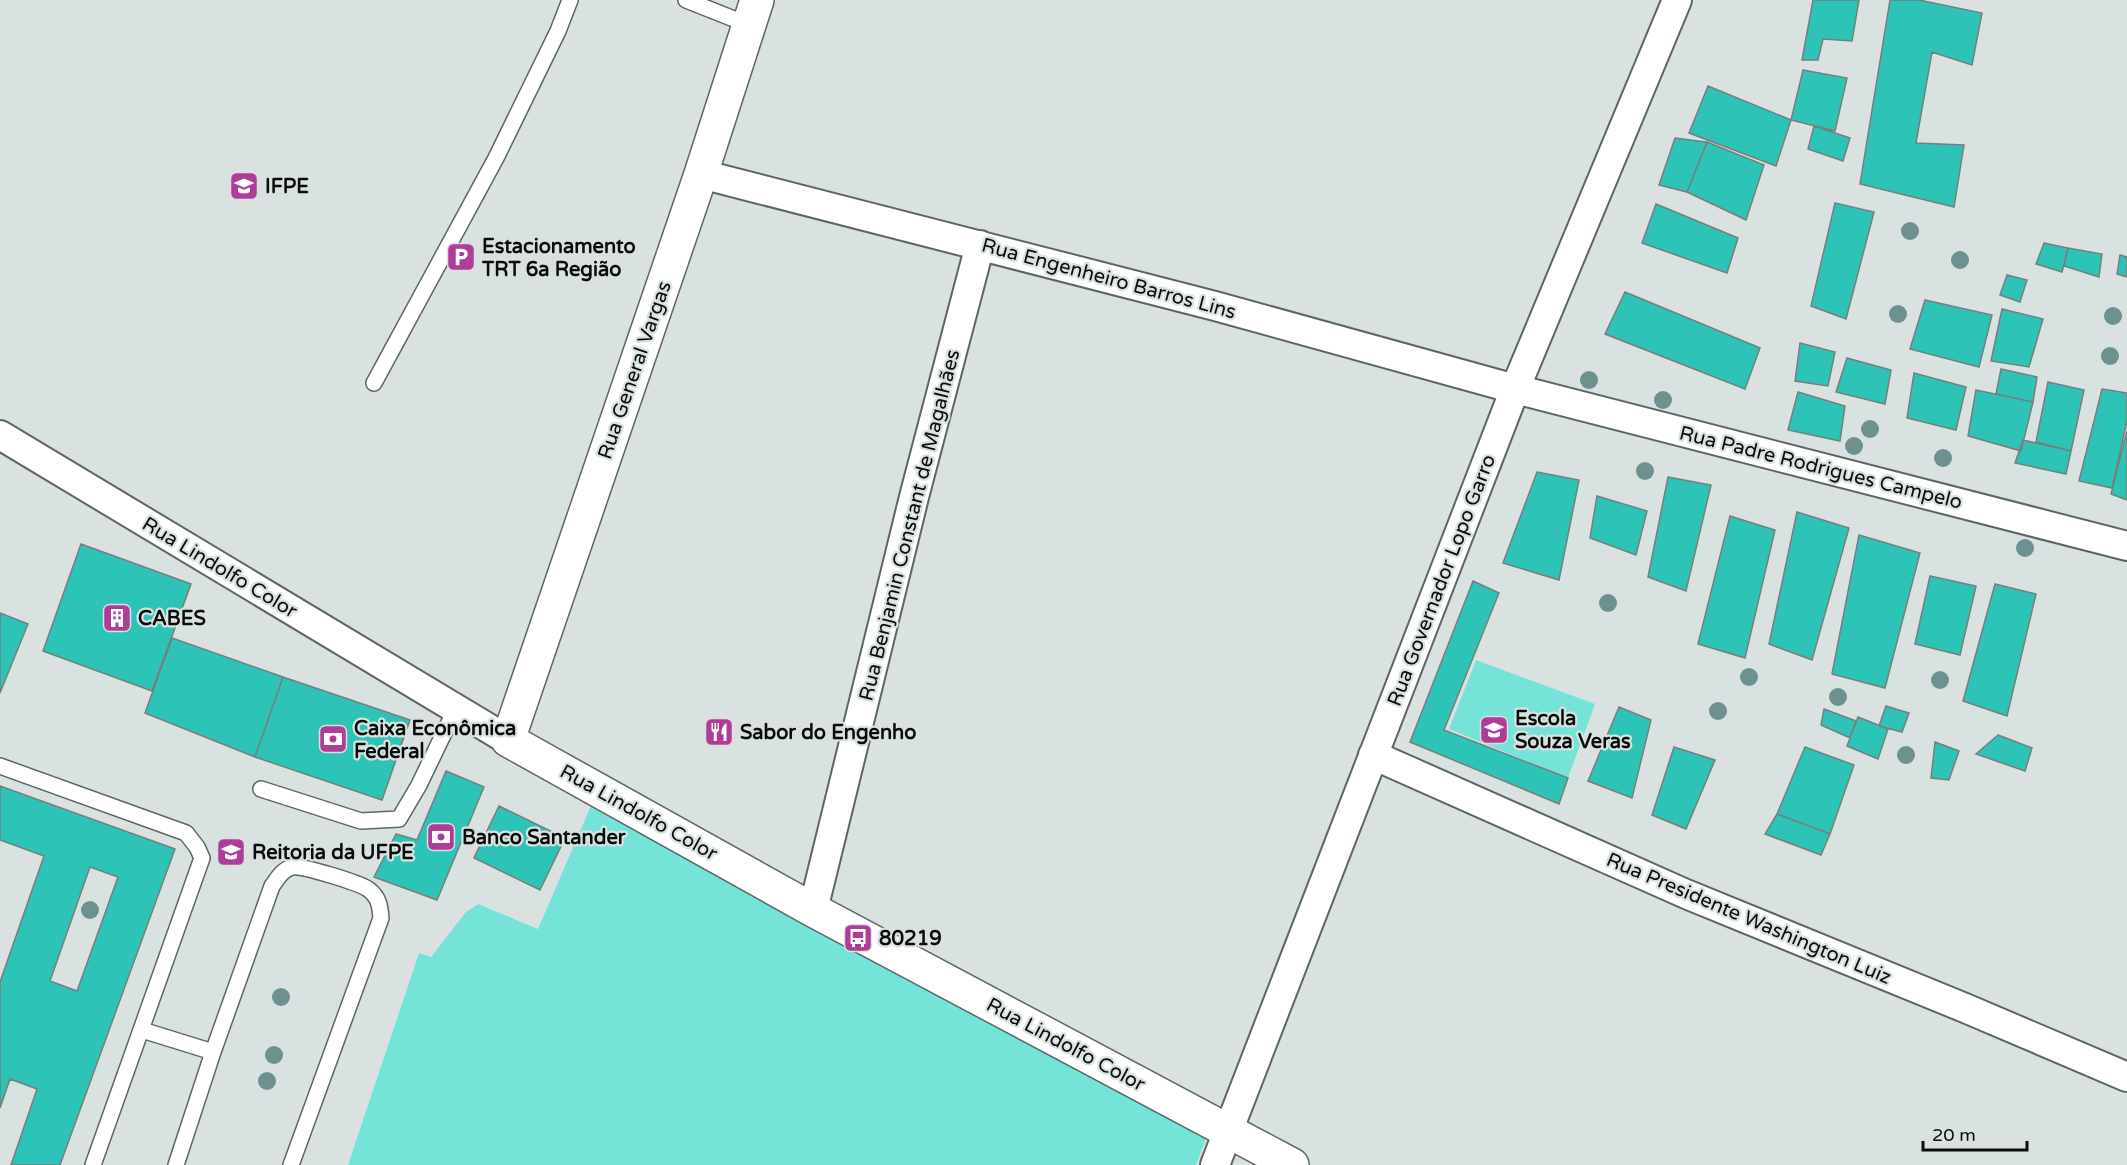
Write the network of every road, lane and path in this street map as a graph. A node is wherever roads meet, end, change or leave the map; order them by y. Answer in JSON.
{"nodes":[{"id":1,"x":570,"y":0,"type":"edge"},
{"id":2,"x":686,"y":0,"type":"edge"},
{"id":3,"x":1677,"y":0,"type":"edge"},
{"id":4,"x":753,"y":12,"type":"edge"},
{"id":5,"x":701,"y":174,"type":"junction"},
{"id":6,"x":980,"y":245,"type":"junction"},
{"id":7,"x":374,"y":383,"type":"dead end"},
{"id":8,"x":1515,"y":389,"type":"junction"},
{"id":9,"x":0,"y":435,"type":"edge"},
{"id":10,"x":2127,"y":546,"type":"edge"},
{"id":11,"x":456,"y":708,"type":"junction"},
{"id":12,"x":508,"y":740,"type":"junction"},
{"id":13,"x":1373,"y":755,"type":"junction"},
{"id":14,"x":0,"y":766,"type":"edge"},
{"id":15,"x":261,"y":789,"type":"dead end"},
{"id":16,"x":813,"y":910,"type":"junction"},
{"id":17,"x":142,"y":1030,"type":"junction"},
{"id":18,"x":213,"y":1052,"type":"junction"},
{"id":19,"x":2127,"y":1077,"type":"edge"},
{"id":20,"x":1229,"y":1130,"type":"junction"},
{"id":21,"x":93,"y":1165,"type":"edge"},
{"id":22,"x":176,"y":1165,"type":"edge"},
{"id":23,"x":291,"y":1165,"type":"edge"},
{"id":24,"x":1215,"y":1165,"type":"edge"},
{"id":25,"x":1292,"y":1165,"type":"edge"}],
"edges":[{"from":1,"to":7,"type":"lane"},
{"from":2,"to":4,"type":"lane"},
{"from":3,"to":8,"type":"street","name":"Rua Governador Lopo Garro"},
{"from":4,"to":5,"type":"main road","name":"Rua General Vargas"},
{"from":5,"to":6,"type":"street","name":"Rua Engenheiro Barros Lins"},
{"from":5,"to":12,"type":"main road","name":"Rua General Vargas"},
{"from":6,"to":8,"type":"street","name":"Rua Engenheiro Barros Lins"},
{"from":6,"to":16,"type":"street","name":"Rua Benjamin Constant de Magalhães"},
{"from":8,"to":10,"type":"street","name":"Rua Padre Rodrigues Campelo"},
{"from":8,"to":13,"type":"street","name":"Rua Governador Lopo Garro"},
{"from":9,"to":11,"type":"street","name":"Rua Lindolfo Color"},
{"from":11,"to":12,"type":"street","name":"Rua Lindolfo Color"},
{"from":11,"to":15,"type":"lane"},
{"from":12,"to":16,"type":"main road","name":"Rua Lindolfo Color"},
{"from":13,"to":19,"type":"street","name":"Rua Presidente Washington Luiz"},
{"from":13,"to":20,"type":"street","name":"Rua Governador Lopo Garro"},
{"from":14,"to":17,"type":"lane"},
{"from":16,"to":20,"type":"main road","name":"Rua Lindolfo Color"},
{"from":17,"to":18,"type":"lane"},
{"from":17,"to":21,"type":"lane"},
{"from":18,"to":22,"type":"lane"},
{"from":18,"to":23,"type":"lane"},
{"from":20,"to":24,"type":"street","name":"Rua Governador Lopo Garro"},
{"from":20,"to":25,"type":"main road","name":"Rua Lindolfo Color"}]}
